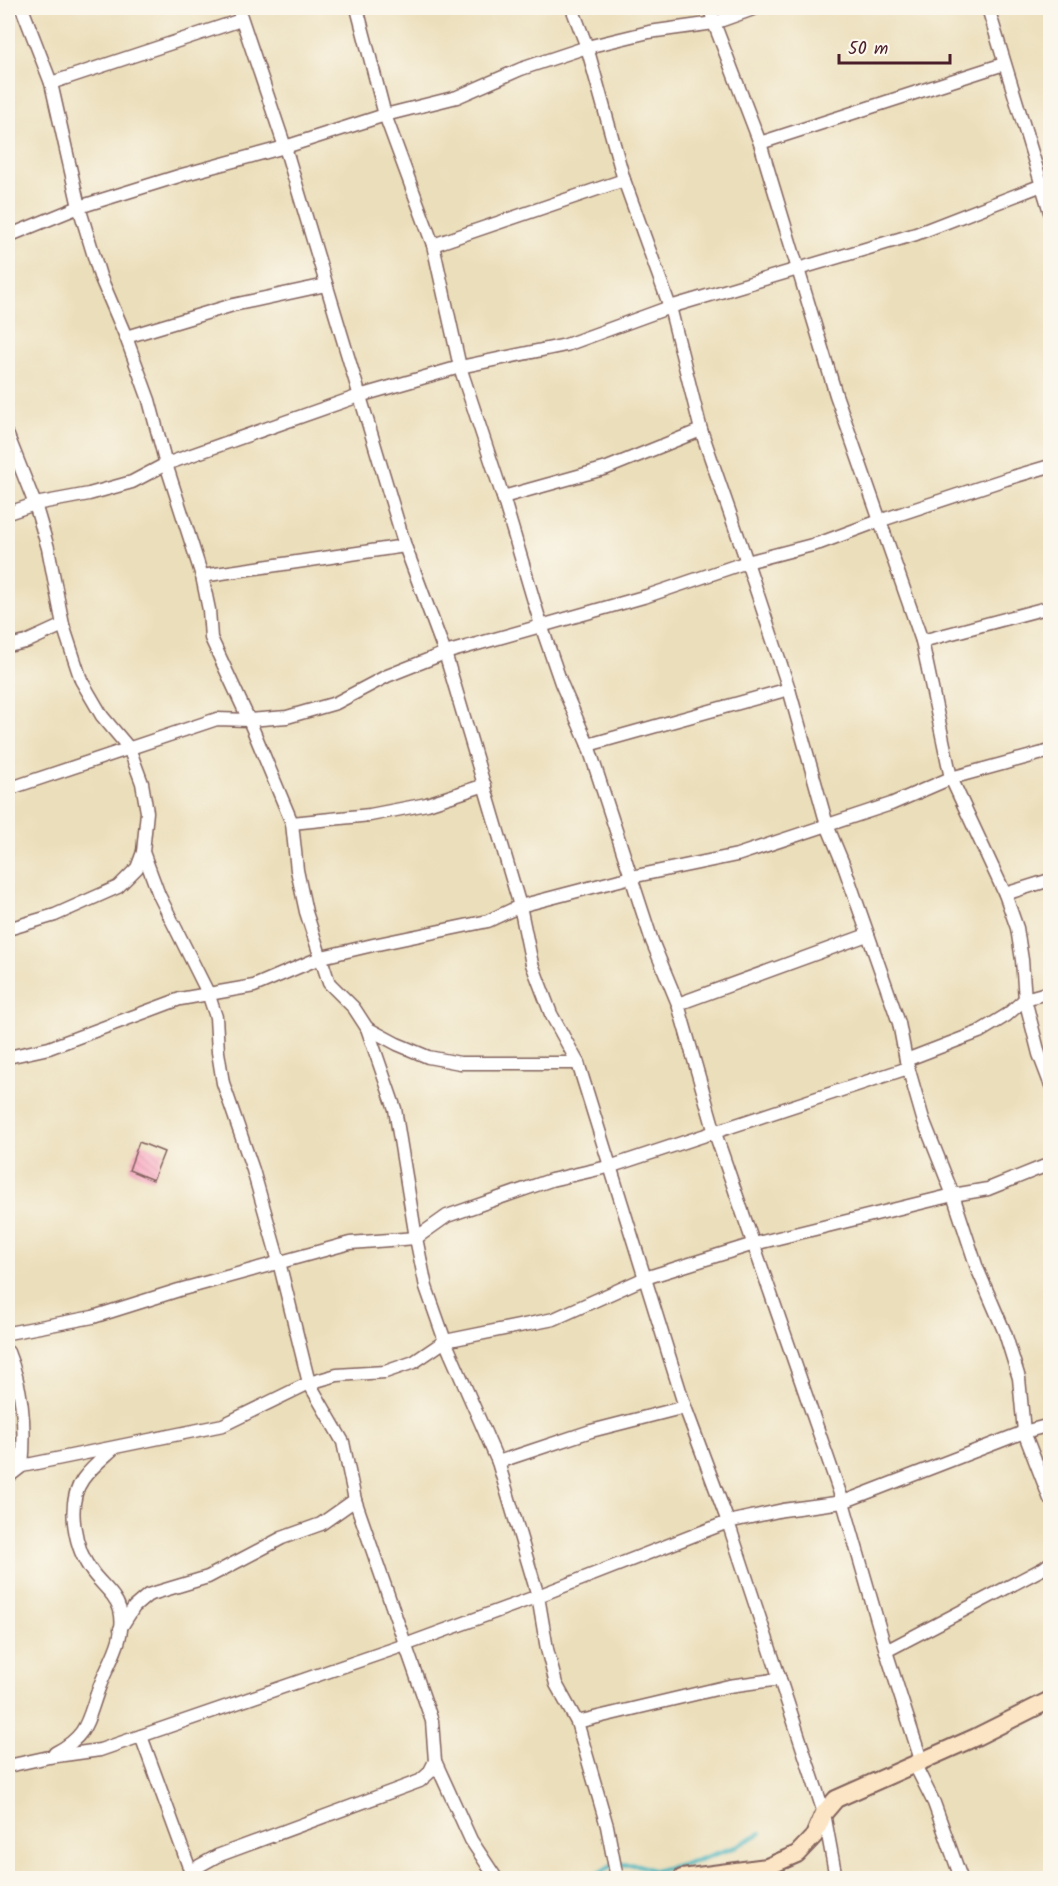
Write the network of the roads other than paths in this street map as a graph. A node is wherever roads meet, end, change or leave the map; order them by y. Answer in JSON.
{"nodes":[{"id":1,"x":22,"y":8,"type":"edge"},
{"id":2,"x":237,"y":8,"type":"edge"},
{"id":3,"x":357,"y":8,"type":"edge"},
{"id":4,"x":572,"y":8,"type":"edge"},
{"id":5,"x":710,"y":8,"type":"edge"},
{"id":6,"x":756,"y":8,"type":"edge"},
{"id":7,"x":988,"y":8,"type":"edge"},
{"id":8,"x":241,"y":20,"type":"junction"},
{"id":9,"x":714,"y":23,"type":"junction"},
{"id":10,"x":587,"y":47,"type":"junction"},
{"id":11,"x":1004,"y":64,"type":"junction"},
{"id":12,"x":51,"y":83,"type":"junction"},
{"id":13,"x":385,"y":115,"type":"junction"},
{"id":14,"x":760,"y":143,"type":"junction"},
{"id":15,"x":285,"y":147,"type":"junction"},
{"id":16,"x":624,"y":180,"type":"junction"},
{"id":17,"x":1046,"y":183,"type":"edge"},
{"id":18,"x":79,"y":207,"type":"junction"},
{"id":19,"x":1050,"y":212,"type":"edge"},
{"id":20,"x":8,"y":236,"type":"edge"},
{"id":21,"x":433,"y":245,"type":"junction"},
{"id":22,"x":799,"y":270,"type":"junction"},
{"id":23,"x":326,"y":285,"type":"junction"},
{"id":24,"x":670,"y":307,"type":"junction"},
{"id":25,"x":126,"y":337,"type":"junction"},
{"id":26,"x":460,"y":367,"type":"junction"},
{"id":27,"x":359,"y":396,"type":"junction"},
{"id":28,"x":701,"y":430,"type":"junction"},
{"id":29,"x":8,"y":436,"type":"edge"},
{"id":30,"x":166,"y":464,"type":"junction"},
{"id":31,"x":1050,"y":466,"type":"edge"},
{"id":32,"x":503,"y":497,"type":"junction"},
{"id":33,"x":35,"y":504,"type":"junction"},
{"id":34,"x":9,"y":512,"type":"edge"},
{"id":35,"x":879,"y":521,"type":"junction"},
{"id":36,"x":405,"y":546,"type":"junction"},
{"id":37,"x":747,"y":562,"type":"junction"},
{"id":38,"x":202,"y":576,"type":"junction"},
{"id":39,"x":1050,"y":607,"type":"edge"},
{"id":40,"x":63,"y":625,"type":"junction"},
{"id":41,"x":541,"y":625,"type":"junction"},
{"id":42,"x":922,"y":642,"type":"junction"},
{"id":43,"x":8,"y":646,"type":"edge"},
{"id":44,"x":445,"y":653,"type":"junction"},
{"id":45,"x":789,"y":689,"type":"junction"},
{"id":46,"x":249,"y":720,"type":"junction"},
{"id":47,"x":588,"y":745,"type":"junction"},
{"id":48,"x":129,"y":748,"type":"junction"},
{"id":49,"x":1050,"y":751,"type":"edge"},
{"id":50,"x":951,"y":778,"type":"junction"},
{"id":51,"x":485,"y":785,"type":"junction"},
{"id":52,"x":8,"y":789,"type":"edge"},
{"id":53,"x":292,"y":823,"type":"junction"},
{"id":54,"x":827,"y":825,"type":"junction"},
{"id":55,"x":143,"y":852,"type":"junction"},
{"id":56,"x":631,"y":877,"type":"junction"},
{"id":57,"x":1050,"y":880,"type":"edge"},
{"id":58,"x":1005,"y":894,"type":"junction"},
{"id":59,"x":520,"y":906,"type":"junction"},
{"id":60,"x":8,"y":929,"type":"edge"},
{"id":61,"x":867,"y":935,"type":"junction"},
{"id":62,"x":322,"y":957,"type":"junction"},
{"id":63,"x":1050,"y":992,"type":"edge"},
{"id":64,"x":208,"y":993,"type":"junction"},
{"id":65,"x":1025,"y":999,"type":"junction"},
{"id":66,"x":678,"y":1004,"type":"junction"},
{"id":67,"x":367,"y":1028,"type":"junction"},
{"id":68,"x":8,"y":1057,"type":"edge"},
{"id":69,"x":578,"y":1063,"type":"junction"},
{"id":70,"x":907,"y":1064,"type":"junction"},
{"id":71,"x":1050,"y":1083,"type":"edge"},
{"id":72,"x":715,"y":1133,"type":"junction"},
{"id":73,"x":1050,"y":1164,"type":"edge"},
{"id":74,"x":612,"y":1166,"type":"junction"},
{"id":75,"x":953,"y":1195,"type":"junction"},
{"id":76,"x":416,"y":1238,"type":"junction"},
{"id":77,"x":754,"y":1244,"type":"junction"},
{"id":78,"x":279,"y":1262,"type":"junction"},
{"id":79,"x":645,"y":1278,"type":"junction"},
{"id":80,"x":8,"y":1333,"type":"edge"},
{"id":81,"x":445,"y":1341,"type":"junction"},
{"id":82,"x":8,"y":1352,"type":"edge"},
{"id":83,"x":309,"y":1383,"type":"junction"},
{"id":84,"x":685,"y":1407,"type":"junction"},
{"id":85,"x":1050,"y":1425,"type":"edge"},
{"id":86,"x":1024,"y":1432,"type":"junction"},
{"id":87,"x":113,"y":1449,"type":"junction"},
{"id":88,"x":498,"y":1462,"type":"junction"},
{"id":89,"x":22,"y":1466,"type":"junction"},
{"id":90,"x":8,"y":1477,"type":"edge"},
{"id":91,"x":355,"y":1500,"type":"junction"},
{"id":92,"x":1050,"y":1500,"type":"edge"},
{"id":93,"x":843,"y":1502,"type":"junction"},
{"id":94,"x":728,"y":1522,"type":"junction"},
{"id":95,"x":1050,"y":1563,"type":"edge"},
{"id":96,"x":538,"y":1596,"type":"junction"},
{"id":97,"x":120,"y":1629,"type":"junction"},
{"id":98,"x":405,"y":1645,"type":"junction"},
{"id":99,"x":886,"y":1651,"type":"junction"},
{"id":100,"x":780,"y":1679,"type":"junction"},
{"id":101,"x":1050,"y":1700,"type":"edge"},
{"id":102,"x":577,"y":1722,"type":"junction"},
{"id":103,"x":141,"y":1736,"type":"junction"},
{"id":104,"x":49,"y":1757,"type":"junction"},
{"id":105,"x":435,"y":1761,"type":"junction"},
{"id":106,"x":918,"y":1762,"type":"junction"},
{"id":107,"x":8,"y":1766,"type":"edge"},
{"id":108,"x":824,"y":1813,"type":"junction"},
{"id":109,"x":193,"y":1878,"type":"edge"},
{"id":110,"x":496,"y":1878,"type":"edge"},
{"id":111,"x":617,"y":1878,"type":"edge"},
{"id":112,"x":682,"y":1878,"type":"edge"},
{"id":113,"x":836,"y":1878,"type":"edge"},
{"id":114,"x":961,"y":1878,"type":"edge"}],
"edges":[{"from":1,"to":12,"type":"street"},
{"from":2,"to":8,"type":"street"},
{"from":3,"to":13,"type":"street"},
{"from":4,"to":10,"type":"street"},
{"from":5,"to":9,"type":"street"},
{"from":6,"to":9,"type":"street"},
{"from":7,"to":11,"type":"street"},
{"from":8,"to":12,"type":"street"},
{"from":8,"to":15,"type":"street"},
{"from":9,"to":10,"type":"street"},
{"from":9,"to":14,"type":"street"},
{"from":10,"to":13,"type":"street"},
{"from":10,"to":16,"type":"street"},
{"from":11,"to":14,"type":"street"},
{"from":11,"to":17,"type":"street"},
{"from":12,"to":18,"type":"street"},
{"from":13,"to":15,"type":"street"},
{"from":13,"to":21,"type":"street"},
{"from":14,"to":22,"type":"street"},
{"from":15,"to":18,"type":"street"},
{"from":15,"to":23,"type":"street"},
{"from":16,"to":21,"type":"street"},
{"from":16,"to":24,"type":"street"},
{"from":17,"to":19,"type":"street"},
{"from":17,"to":22,"type":"street"},
{"from":18,"to":20,"type":"street"},
{"from":18,"to":25,"type":"street"},
{"from":21,"to":26,"type":"street"},
{"from":22,"to":24,"type":"street"},
{"from":22,"to":35,"type":"street"},
{"from":23,"to":25,"type":"street"},
{"from":23,"to":27,"type":"street"},
{"from":24,"to":26,"type":"street"},
{"from":24,"to":28,"type":"street"},
{"from":25,"to":30,"type":"street"},
{"from":26,"to":27,"type":"street"},
{"from":26,"to":32,"type":"street"},
{"from":27,"to":30,"type":"street"},
{"from":27,"to":36,"type":"street"},
{"from":28,"to":32,"type":"street"},
{"from":28,"to":37,"type":"street"},
{"from":29,"to":33,"type":"street"},
{"from":30,"to":33,"type":"street"},
{"from":30,"to":38,"type":"street"},
{"from":31,"to":35,"type":"street"},
{"from":32,"to":41,"type":"street"},
{"from":33,"to":34,"type":"street"},
{"from":33,"to":40,"type":"street"},
{"from":35,"to":37,"type":"street"},
{"from":35,"to":42,"type":"street"},
{"from":36,"to":38,"type":"street"},
{"from":36,"to":44,"type":"street"},
{"from":37,"to":41,"type":"street"},
{"from":37,"to":45,"type":"street"},
{"from":38,"to":46,"type":"street"},
{"from":39,"to":42,"type":"street"},
{"from":40,"to":43,"type":"street"},
{"from":40,"to":48,"type":"street"},
{"from":41,"to":44,"type":"street"},
{"from":41,"to":47,"type":"street"},
{"from":42,"to":50,"type":"street"},
{"from":44,"to":46,"type":"street"},
{"from":44,"to":51,"type":"street"},
{"from":45,"to":47,"type":"street"},
{"from":45,"to":54,"type":"street"},
{"from":46,"to":48,"type":"street"},
{"from":46,"to":53,"type":"street"},
{"from":47,"to":56,"type":"street"},
{"from":48,"to":52,"type":"street"},
{"from":48,"to":55,"type":"street"},
{"from":49,"to":50,"type":"street"},
{"from":50,"to":54,"type":"street"},
{"from":50,"to":58,"type":"street"},
{"from":51,"to":53,"type":"street"},
{"from":51,"to":59,"type":"street"},
{"from":53,"to":62,"type":"street"},
{"from":54,"to":56,"type":"street"},
{"from":54,"to":61,"type":"street"},
{"from":55,"to":60,"type":"street"},
{"from":55,"to":64,"type":"street"},
{"from":56,"to":59,"type":"street"},
{"from":56,"to":66,"type":"street"},
{"from":57,"to":58,"type":"street"},
{"from":58,"to":65,"type":"street"},
{"from":59,"to":62,"type":"street"},
{"from":59,"to":69,"type":"street"},
{"from":61,"to":66,"type":"street"},
{"from":61,"to":70,"type":"street"},
{"from":62,"to":64,"type":"street"},
{"from":62,"to":67,"type":"street"},
{"from":63,"to":65,"type":"street"},
{"from":64,"to":68,"type":"street"},
{"from":64,"to":78,"type":"street"},
{"from":65,"to":70,"type":"street"},
{"from":65,"to":71,"type":"street"},
{"from":66,"to":72,"type":"street"},
{"from":67,"to":69,"type":"street"},
{"from":67,"to":76,"type":"street"},
{"from":69,"to":74,"type":"street"},
{"from":70,"to":72,"type":"street"},
{"from":70,"to":75,"type":"street"},
{"from":72,"to":74,"type":"street"},
{"from":72,"to":77,"type":"street"},
{"from":73,"to":75,"type":"street"},
{"from":74,"to":76,"type":"street"},
{"from":74,"to":79,"type":"street"},
{"from":75,"to":77,"type":"street"},
{"from":75,"to":86,"type":"street"},
{"from":76,"to":78,"type":"street"},
{"from":76,"to":81,"type":"street"},
{"from":77,"to":79,"type":"street"},
{"from":77,"to":93,"type":"street"},
{"from":78,"to":80,"type":"street"},
{"from":78,"to":83,"type":"street"},
{"from":79,"to":81,"type":"street"},
{"from":79,"to":84,"type":"street"},
{"from":81,"to":83,"type":"street"},
{"from":81,"to":88,"type":"street"},
{"from":82,"to":89,"type":"street"},
{"from":83,"to":87,"type":"street"},
{"from":83,"to":91,"type":"street"},
{"from":84,"to":88,"type":"street"},
{"from":84,"to":94,"type":"street"},
{"from":85,"to":86,"type":"street"},
{"from":86,"to":92,"type":"street"},
{"from":86,"to":93,"type":"street"},
{"from":87,"to":89,"type":"street"},
{"from":87,"to":97,"type":"street"},
{"from":88,"to":96,"type":"street"},
{"from":89,"to":90,"type":"street"},
{"from":91,"to":97,"type":"street"},
{"from":91,"to":98,"type":"street"},
{"from":93,"to":94,"type":"street"},
{"from":93,"to":99,"type":"street"},
{"from":94,"to":96,"type":"street"},
{"from":94,"to":100,"type":"street"},
{"from":95,"to":99,"type":"street"},
{"from":96,"to":98,"type":"street"},
{"from":96,"to":102,"type":"street"},
{"from":97,"to":104,"type":"street"},
{"from":98,"to":103,"type":"street"},
{"from":98,"to":105,"type":"street"},
{"from":99,"to":106,"type":"street"},
{"from":100,"to":102,"type":"street"},
{"from":100,"to":108,"type":"street"},
{"from":101,"to":106,"type":"street"},
{"from":102,"to":111,"type":"street"},
{"from":103,"to":104,"type":"street"},
{"from":103,"to":109,"type":"street"},
{"from":104,"to":107,"type":"street"},
{"from":105,"to":109,"type":"street"},
{"from":105,"to":110,"type":"street"},
{"from":106,"to":108,"type":"street"},
{"from":106,"to":114,"type":"street"},
{"from":108,"to":112,"type":"street"},
{"from":108,"to":113,"type":"street"}]}
